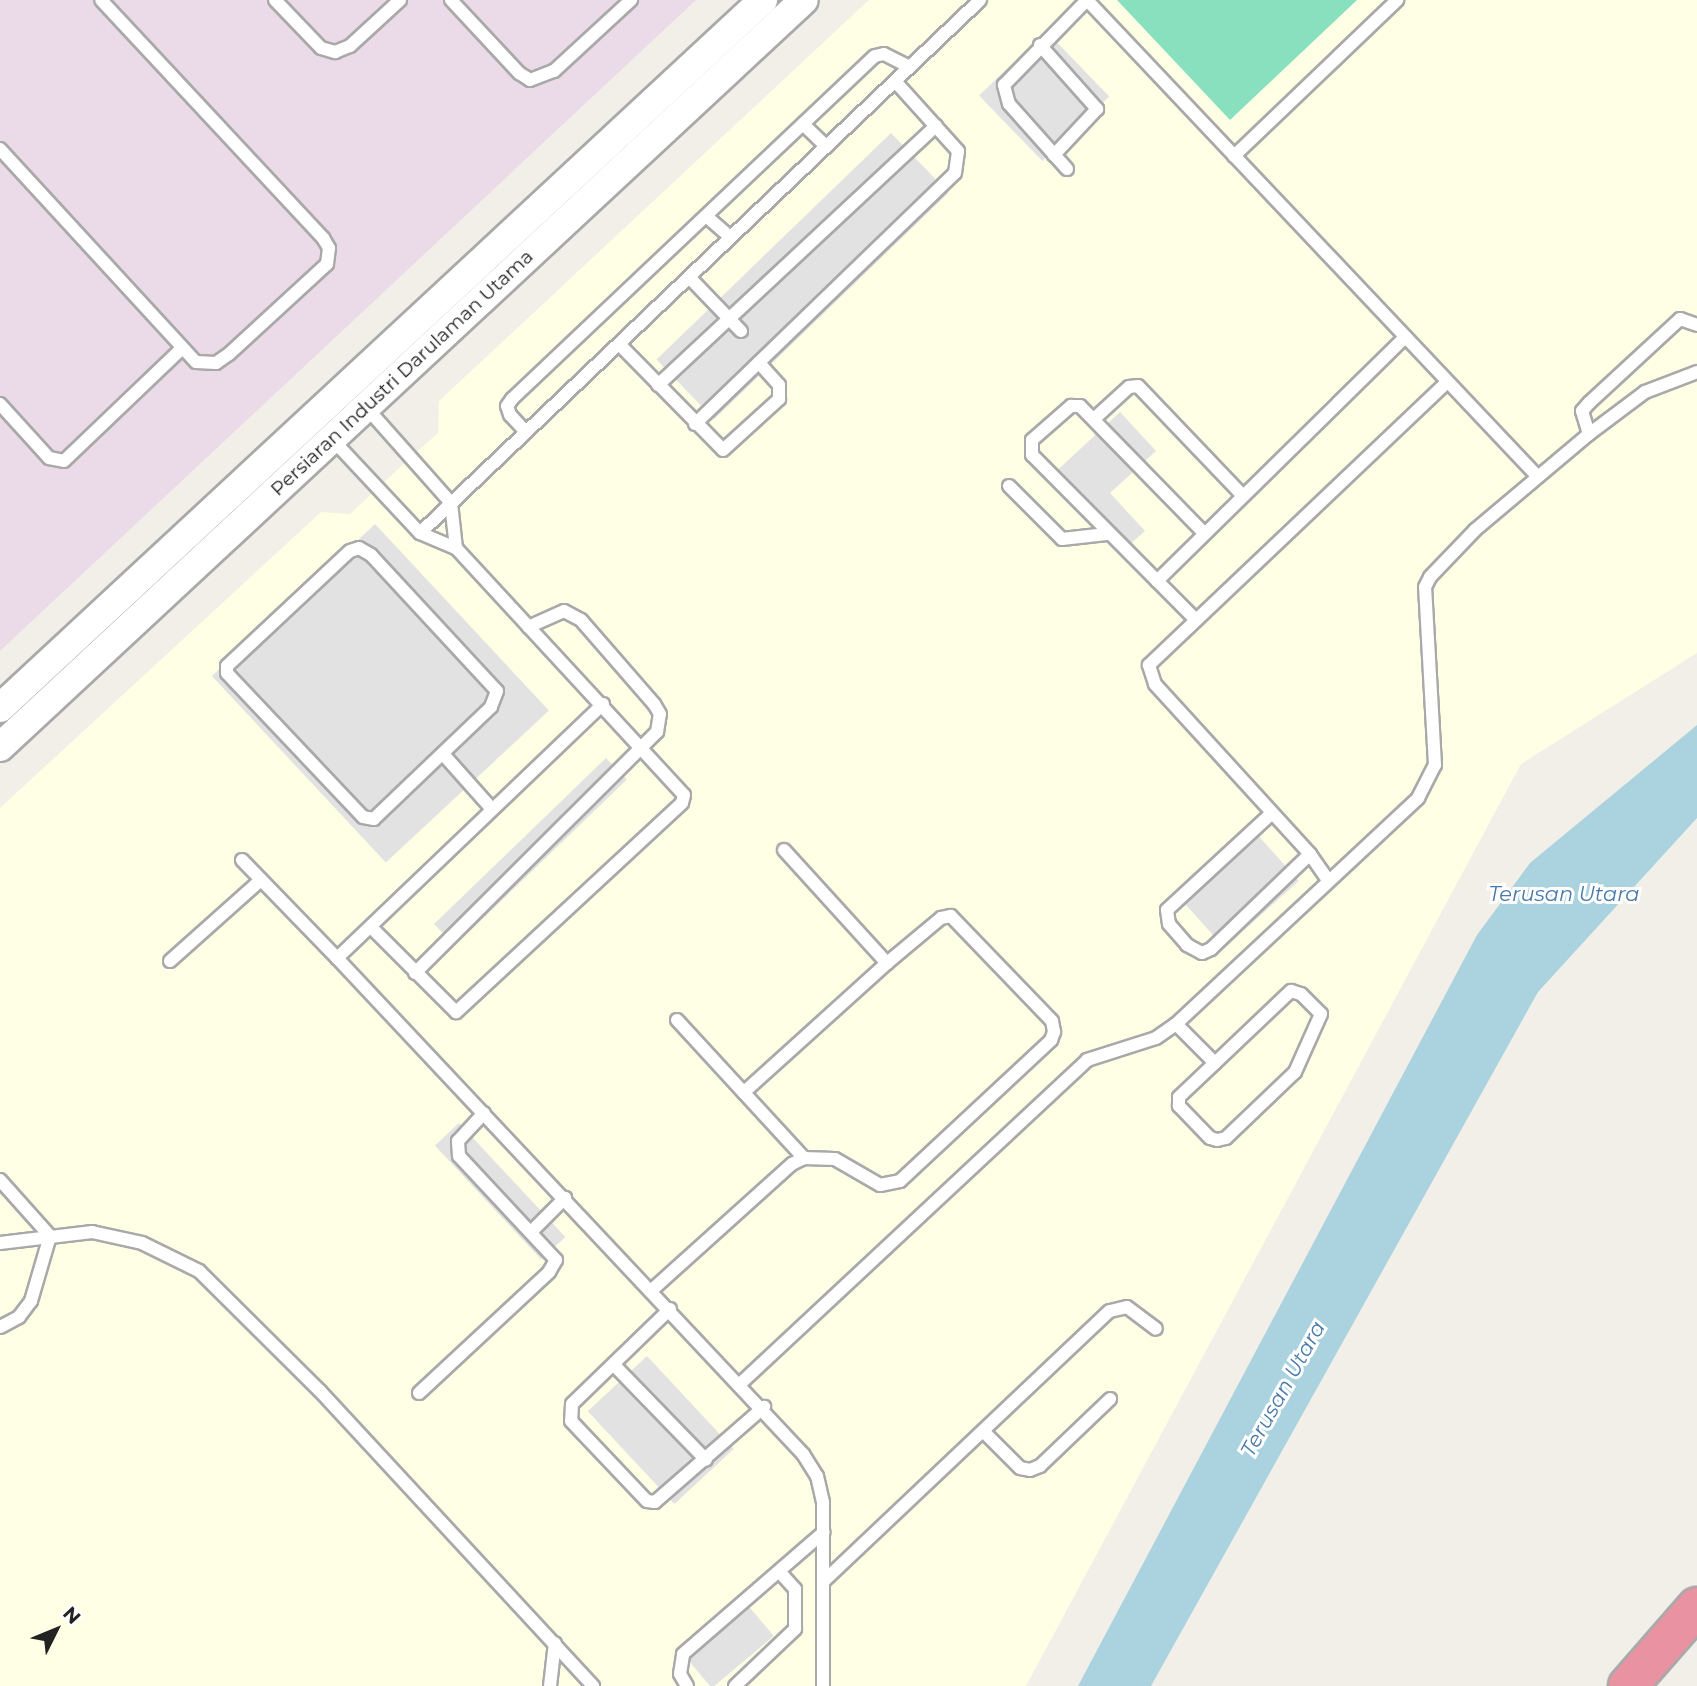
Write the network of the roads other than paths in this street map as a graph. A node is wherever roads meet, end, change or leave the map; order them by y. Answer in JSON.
{"nodes":[{"id":1,"x":101,"y":0,"type":"edge"},
{"id":2,"x":275,"y":0,"type":"edge"},
{"id":3,"x":400,"y":0,"type":"edge"},
{"id":4,"x":451,"y":0,"type":"edge"},
{"id":5,"x":631,"y":0,"type":"edge"},
{"id":6,"x":763,"y":0,"type":"edge"},
{"id":7,"x":804,"y":0,"type":"edge"},
{"id":8,"x":979,"y":0,"type":"edge"},
{"id":9,"x":1398,"y":0,"type":"edge"},
{"id":10,"x":1040,"y":45,"type":"junction"},
{"id":11,"x":909,"y":67,"type":"junction"},
{"id":12,"x":895,"y":81,"type":"junction"},
{"id":13,"x":803,"y":124,"type":"junction"},
{"id":14,"x":936,"y":126,"type":"junction"},
{"id":15,"x":826,"y":146,"type":"junction"},
{"id":16,"x":0,"y":149,"type":"edge"},
{"id":17,"x":1054,"y":155,"type":"junction"},
{"id":18,"x":1234,"y":156,"type":"junction"},
{"id":19,"x":1067,"y":169,"type":"dead end"},
{"id":20,"x":706,"y":216,"type":"junction"},
{"id":21,"x":730,"y":237,"type":"junction"},
{"id":22,"x":689,"y":277,"type":"junction"},
{"id":23,"x":727,"y":316,"type":"junction"},
{"id":24,"x":1697,"y":325,"type":"edge"},
{"id":25,"x":741,"y":331,"type":"dead end"},
{"id":26,"x":1405,"y":337,"type":"junction"},
{"id":27,"x":619,"y":344,"type":"junction"},
{"id":28,"x":181,"y":349,"type":"junction"},
{"id":29,"x":760,"y":363,"type":"junction"},
{"id":30,"x":1697,"y":372,"type":"edge"},
{"id":31,"x":1447,"y":382,"type":"junction"},
{"id":32,"x":658,"y":385,"type":"junction"},
{"id":33,"x":356,"y":398,"type":"junction"},
{"id":34,"x":0,"y":404,"type":"edge"},
{"id":35,"x":1095,"y":418,"type":"junction"},
{"id":36,"x":695,"y":424,"type":"junction"},
{"id":37,"x":323,"y":429,"type":"junction"},
{"id":38,"x":526,"y":432,"type":"junction"},
{"id":39,"x":1589,"y":434,"type":"junction"},
{"id":40,"x":1538,"y":477,"type":"junction"},
{"id":41,"x":1009,"y":486,"type":"dead end"},
{"id":42,"x":1243,"y":496,"type":"junction"},
{"id":43,"x":451,"y":503,"type":"junction"},
{"id":44,"x":1205,"y":533,"type":"junction"},
{"id":45,"x":419,"y":534,"type":"junction"},
{"id":46,"x":1107,"y":534,"type":"junction"},
{"id":47,"x":456,"y":548,"type":"junction"},
{"id":48,"x":1157,"y":581,"type":"junction"},
{"id":49,"x":1194,"y":618,"type":"junction"},
{"id":50,"x":528,"y":627,"type":"junction"},
{"id":51,"x":603,"y":704,"type":"junction"},
{"id":52,"x":0,"y":708,"type":"edge"},
{"id":53,"x":0,"y":747,"type":"edge"},
{"id":54,"x":644,"y":748,"type":"junction"},
{"id":55,"x":443,"y":754,"type":"junction"},
{"id":56,"x":491,"y":808,"type":"junction"},
{"id":57,"x":1272,"y":813,"type":"junction"},
{"id":58,"x":784,"y":850,"type":"dead end"},
{"id":59,"x":1310,"y":854,"type":"junction"},
{"id":60,"x":243,"y":860,"type":"dead end"},
{"id":61,"x":261,"y":880,"type":"junction"},
{"id":62,"x":1328,"y":880,"type":"junction"},
{"id":63,"x":371,"y":927,"type":"junction"},
{"id":64,"x":337,"y":958,"type":"junction"},
{"id":65,"x":170,"y":961,"type":"dead end"},
{"id":66,"x":887,"y":963,"type":"junction"},
{"id":67,"x":415,"y":973,"type":"junction"},
{"id":68,"x":677,"y":1020,"type":"dead end"},
{"id":69,"x":1176,"y":1024,"type":"junction"},
{"id":70,"x":1214,"y":1063,"type":"junction"},
{"id":71,"x":744,"y":1092,"type":"junction"},
{"id":72,"x":484,"y":1113,"type":"junction"},
{"id":73,"x":804,"y":1158,"type":"junction"},
{"id":74,"x":0,"y":1180,"type":"edge"},
{"id":75,"x":565,"y":1198,"type":"junction"},
{"id":76,"x":532,"y":1231,"type":"junction"},
{"id":77,"x":50,"y":1236,"type":"junction"},
{"id":78,"x":0,"y":1243,"type":"edge"},
{"id":79,"x":653,"y":1289,"type":"junction"},
{"id":80,"x":670,"y":1309,"type":"junction"},
{"id":81,"x":0,"y":1327,"type":"edge"},
{"id":82,"x":1156,"y":1329,"type":"dead end"},
{"id":83,"x":614,"y":1365,"type":"junction"},
{"id":84,"x":741,"y":1383,"type":"junction"},
{"id":85,"x":419,"y":1393,"type":"dead end"},
{"id":86,"x":1110,"y":1399,"type":"dead end"},
{"id":87,"x":764,"y":1407,"type":"junction"},
{"id":88,"x":983,"y":1431,"type":"junction"},
{"id":89,"x":706,"y":1460,"type":"junction"},
{"id":90,"x":824,"y":1532,"type":"junction"},
{"id":91,"x":779,"y":1571,"type":"junction"},
{"id":92,"x":824,"y":1581,"type":"junction"},
{"id":93,"x":1697,"y":1607,"type":"edge"},
{"id":94,"x":555,"y":1643,"type":"junction"},
{"id":95,"x":550,"y":1686,"type":"edge"},
{"id":96,"x":593,"y":1686,"type":"edge"},
{"id":97,"x":687,"y":1686,"type":"edge"},
{"id":98,"x":735,"y":1686,"type":"edge"},
{"id":99,"x":823,"y":1686,"type":"edge"},
{"id":100,"x":1628,"y":1686,"type":"edge"}],
"edges":[{"from":1,"to":28,"type":"lane"},
{"from":2,"to":3,"type":"lane"},
{"from":4,"to":5,"type":"lane"},
{"from":6,"to":33,"type":"street","name":"Persiaran Industri Darulaman Utama"},
{"from":7,"to":33,"type":"street","name":"Persiaran Industri Darulaman Utama"},
{"from":8,"to":11,"type":"lane"},
{"from":9,"to":18,"type":"lane"},
{"from":10,"to":17,"type":"lane"},
{"from":10,"to":17,"type":"lane"},
{"from":10,"to":18,"type":"lane"},
{"from":11,"to":12,"type":"lane"},
{"from":11,"to":13,"type":"lane"},
{"from":12,"to":14,"type":"lane"},
{"from":12,"to":15,"type":"lane"},
{"from":13,"to":15,"type":"lane"},
{"from":13,"to":20,"type":"lane"},
{"from":14,"to":23,"type":"lane"},
{"from":14,"to":29,"type":"lane"},
{"from":15,"to":21,"type":"lane"},
{"from":16,"to":28,"type":"lane"},
{"from":17,"to":19,"type":"lane"},
{"from":18,"to":26,"type":"lane"},
{"from":20,"to":21,"type":"lane"},
{"from":20,"to":38,"type":"lane"},
{"from":21,"to":22,"type":"lane"},
{"from":22,"to":23,"type":"lane"},
{"from":22,"to":27,"type":"lane"},
{"from":23,"to":25,"type":"lane"},
{"from":23,"to":32,"type":"lane"},
{"from":24,"to":39,"type":"lane"},
{"from":26,"to":31,"type":"lane"},
{"from":26,"to":42,"type":"lane"},
{"from":27,"to":32,"type":"lane"},
{"from":27,"to":38,"type":"lane"},
{"from":28,"to":34,"type":"lane"},
{"from":29,"to":36,"type":"lane"},
{"from":29,"to":36,"type":"lane"},
{"from":30,"to":39,"type":"lane"},
{"from":31,"to":40,"type":"lane"},
{"from":31,"to":49,"type":"lane"},
{"from":32,"to":36,"type":"lane"},
{"from":33,"to":37,"type":"street","name":"Persiaran Industri Darulaman Utama"},
{"from":33,"to":43,"type":"lane"},
{"from":35,"to":42,"type":"lane"},
{"from":35,"to":44,"type":"lane"},
{"from":35,"to":46,"type":"lane"},
{"from":37,"to":45,"type":"lane"},
{"from":37,"to":52,"type":"street","name":"Persiaran Industri Darulaman Utama"},
{"from":37,"to":53,"type":"street","name":"Persiaran Industri Darulaman Utama"},
{"from":38,"to":43,"type":"lane"},
{"from":39,"to":40,"type":"lane"},
{"from":40,"to":62,"type":"lane"},
{"from":41,"to":46,"type":"lane"},
{"from":42,"to":44,"type":"lane"},
{"from":43,"to":45,"type":"lane"},
{"from":43,"to":47,"type":"lane"},
{"from":44,"to":48,"type":"lane"},
{"from":45,"to":47,"type":"lane"},
{"from":46,"to":48,"type":"lane"},
{"from":47,"to":50,"type":"lane"},
{"from":48,"to":49,"type":"lane"},
{"from":49,"to":57,"type":"lane"},
{"from":50,"to":51,"type":"lane"},
{"from":50,"to":54,"type":"lane"},
{"from":51,"to":54,"type":"lane"},
{"from":51,"to":56,"type":"lane"},
{"from":54,"to":67,"type":"lane"},
{"from":54,"to":67,"type":"lane"},
{"from":55,"to":55,"type":"lane"},
{"from":55,"to":56,"type":"lane"},
{"from":56,"to":63,"type":"lane"},
{"from":57,"to":59,"type":"lane"},
{"from":57,"to":59,"type":"lane"},
{"from":58,"to":66,"type":"lane"},
{"from":59,"to":62,"type":"lane"},
{"from":60,"to":61,"type":"lane"},
{"from":61,"to":64,"type":"lane"},
{"from":61,"to":65,"type":"lane"},
{"from":62,"to":69,"type":"lane"},
{"from":63,"to":64,"type":"lane"},
{"from":63,"to":67,"type":"lane"},
{"from":64,"to":72,"type":"lane"},
{"from":66,"to":71,"type":"lane"},
{"from":66,"to":73,"type":"lane"},
{"from":68,"to":71,"type":"lane"},
{"from":69,"to":70,"type":"lane"},
{"from":69,"to":84,"type":"lane"},
{"from":70,"to":70,"type":"lane"},
{"from":71,"to":73,"type":"lane"},
{"from":72,"to":75,"type":"lane"},
{"from":72,"to":76,"type":"lane"},
{"from":73,"to":79,"type":"lane"},
{"from":74,"to":77,"type":"lane"},
{"from":75,"to":76,"type":"lane"},
{"from":75,"to":79,"type":"lane"},
{"from":76,"to":85,"type":"lane"},
{"from":77,"to":78,"type":"lane"},
{"from":77,"to":81,"type":"lane"},
{"from":77,"to":94,"type":"lane"},
{"from":79,"to":80,"type":"lane"},
{"from":80,"to":83,"type":"lane"},
{"from":80,"to":84,"type":"lane"},
{"from":82,"to":88,"type":"lane"},
{"from":83,"to":89,"type":"lane"},
{"from":83,"to":89,"type":"lane"},
{"from":84,"to":87,"type":"lane"},
{"from":86,"to":88,"type":"lane"},
{"from":87,"to":89,"type":"lane"},
{"from":87,"to":90,"type":"lane"},
{"from":88,"to":92,"type":"lane"},
{"from":90,"to":91,"type":"lane"},
{"from":90,"to":92,"type":"lane"},
{"from":91,"to":97,"type":"lane"},
{"from":91,"to":98,"type":"lane"},
{"from":92,"to":99,"type":"lane"},
{"from":93,"to":100,"type":"highway"},
{"from":94,"to":95,"type":"lane"},
{"from":94,"to":96,"type":"lane"}]}
